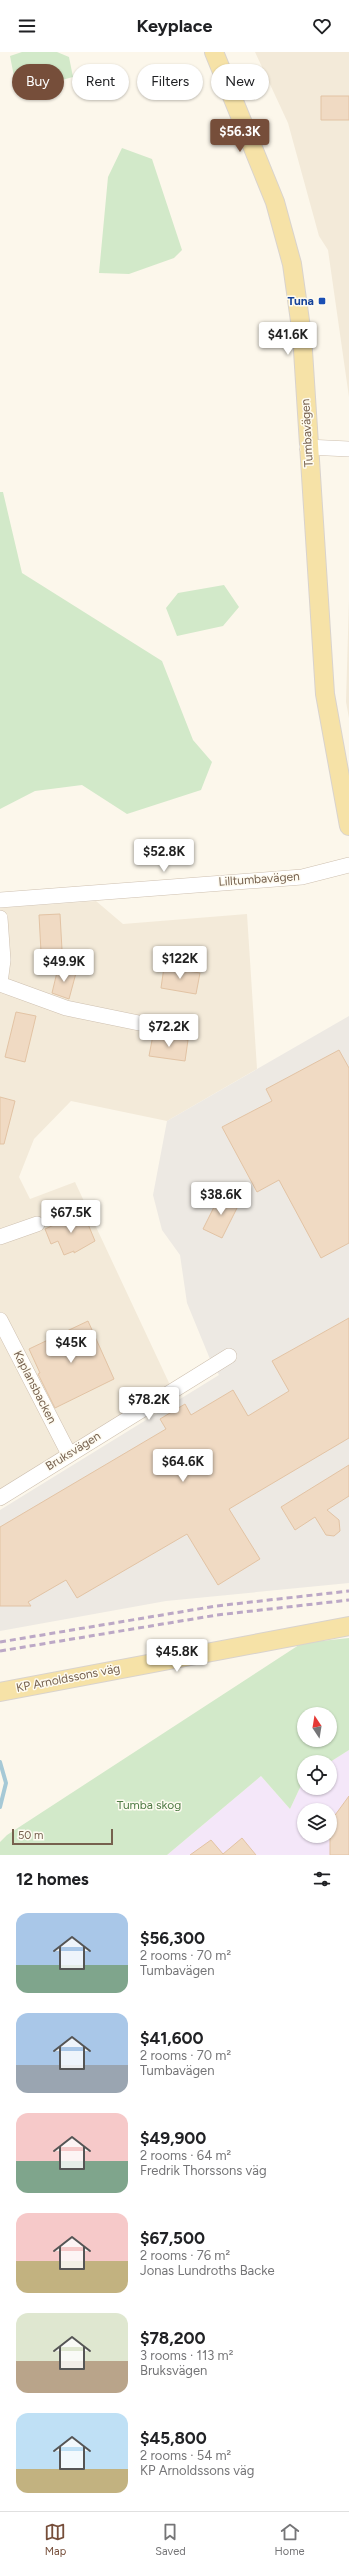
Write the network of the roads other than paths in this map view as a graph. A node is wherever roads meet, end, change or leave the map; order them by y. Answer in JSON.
{"nodes":[{"id":1,"x":214,"y":52,"type":"edge"},
{"id":2,"x":307,"y":447,"type":"junction"},
{"id":3,"x":349,"y":449,"type":"edge"},
{"id":4,"x":349,"y":826,"type":"edge"},
{"id":5,"x":349,"y":865,"type":"edge"},
{"id":6,"x":0,"y":900,"type":"edge"},
{"id":7,"x":0,"y":918,"type":"edge"},
{"id":8,"x":0,"y":983,"type":"edge"},
{"id":9,"x":139,"y":1023,"type":"dead end"},
{"id":10,"x":37,"y":1224,"type":"dead end"},
{"id":11,"x":0,"y":1237,"type":"edge"},
{"id":12,"x":0,"y":1320,"type":"edge"},
{"id":13,"x":229,"y":1356,"type":"dead end"},
{"id":14,"x":69,"y":1454,"type":"junction"},
{"id":15,"x":0,"y":1498,"type":"edge"},
{"id":16,"x":349,"y":1626,"type":"edge"},
{"id":17,"x":0,"y":1692,"type":"edge"}],
"edges":[{"from":1,"to":2,"type":"main road","name":"Tumbavägen"},
{"from":2,"to":3,"type":"street"},
{"from":2,"to":4,"type":"main road","name":"Tumbavägen"},
{"from":5,"to":6,"type":"street","name":"Lilltumbavägen"},
{"from":7,"to":8,"type":"street"},
{"from":8,"to":9,"type":"street"},
{"from":10,"to":11,"type":"street"},
{"from":12,"to":14,"type":"street","name":"Kaplansbacken"},
{"from":13,"to":14,"type":"street","name":"Bruksvägen"},
{"from":14,"to":15,"type":"street","name":"Bruksvägen"},
{"from":16,"to":17,"type":"main road","name":"KP Arnoldssons väg"}]}
